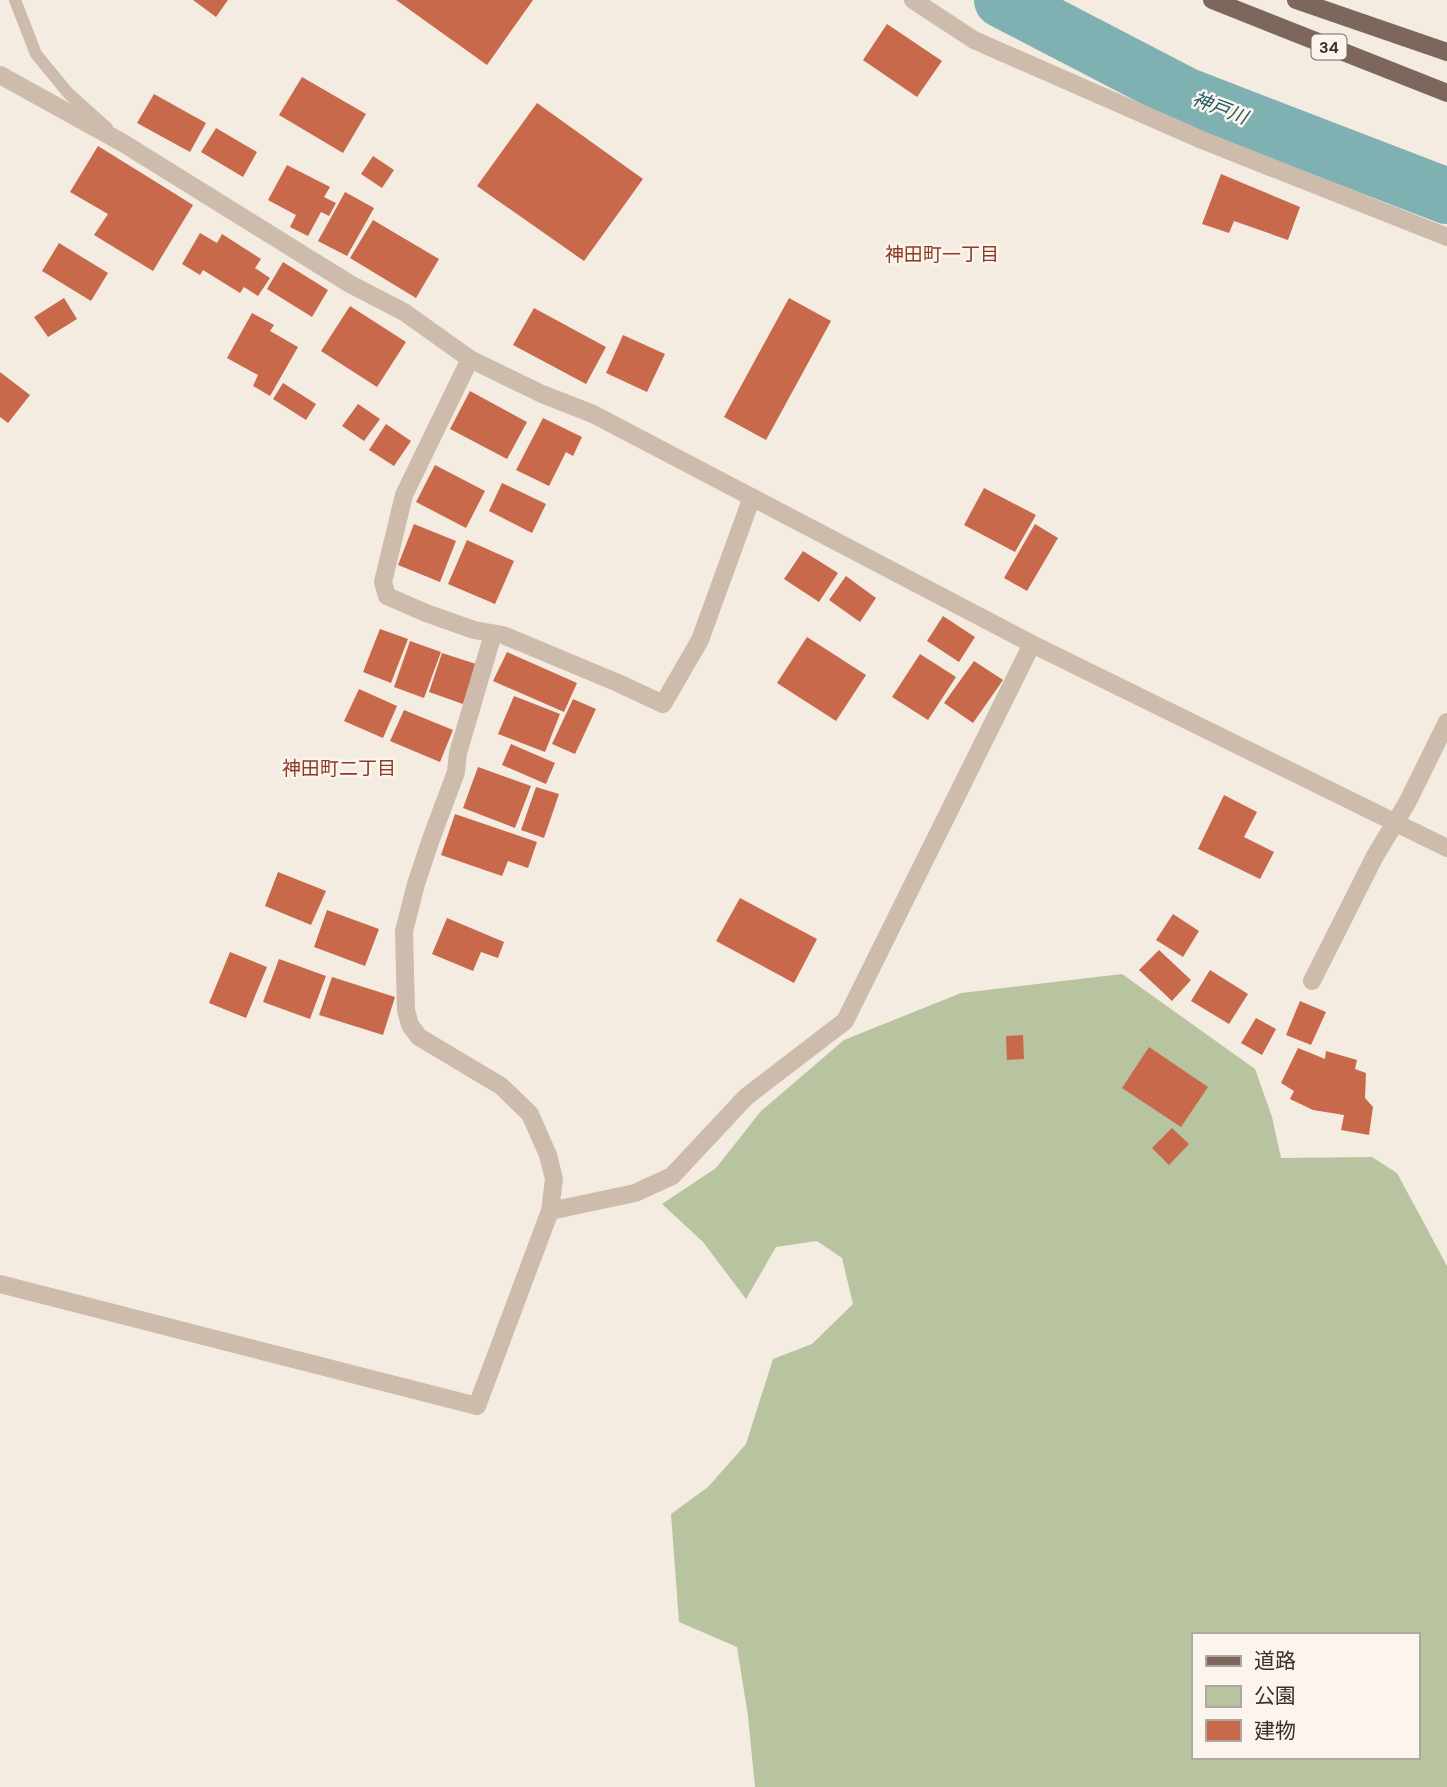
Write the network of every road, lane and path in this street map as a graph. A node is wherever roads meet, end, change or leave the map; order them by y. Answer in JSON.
{"nodes":[{"id":1,"x":15,"y":0,"type":"edge"},
{"id":2,"x":913,"y":0,"type":"edge"},
{"id":3,"x":1212,"y":0,"type":"edge"},
{"id":4,"x":1296,"y":0,"type":"edge"},
{"id":5,"x":1447,"y":52,"type":"edge"},
{"id":6,"x":0,"y":75,"type":"edge"},
{"id":7,"x":1447,"y":93,"type":"edge"},
{"id":8,"x":123,"y":143,"type":"junction"},
{"id":9,"x":1447,"y":237,"type":"edge"},
{"id":10,"x":470,"y":359,"type":"junction"},
{"id":11,"x":752,"y":497,"type":"junction"},
{"id":12,"x":493,"y":634,"type":"junction"},
{"id":13,"x":1032,"y":644,"type":"junction"},
{"id":14,"x":1447,"y":722,"type":"edge"},
{"id":15,"x":1396,"y":822,"type":"junction"},
{"id":16,"x":1447,"y":848,"type":"edge"},
{"id":17,"x":1312,"y":981,"type":"dead end"},
{"id":18,"x":550,"y":1211,"type":"junction"},
{"id":19,"x":0,"y":1284,"type":"edge"}],
"edges":[{"from":1,"to":8,"type":"lane"},
{"from":2,"to":9,"type":"street"},
{"from":3,"to":7,"type":"main road","number":"34"},
{"from":4,"to":5,"type":"main road","number":"34"},
{"from":6,"to":8,"type":"street"},
{"from":8,"to":10,"type":"street"},
{"from":10,"to":11,"type":"street"},
{"from":10,"to":12,"type":"street"},
{"from":11,"to":12,"type":"street"},
{"from":11,"to":13,"type":"street"},
{"from":12,"to":18,"type":"street"},
{"from":13,"to":15,"type":"street"},
{"from":13,"to":18,"type":"street"},
{"from":14,"to":15,"type":"street"},
{"from":15,"to":16,"type":"street"},
{"from":15,"to":17,"type":"street"},
{"from":18,"to":19,"type":"street"}]}
